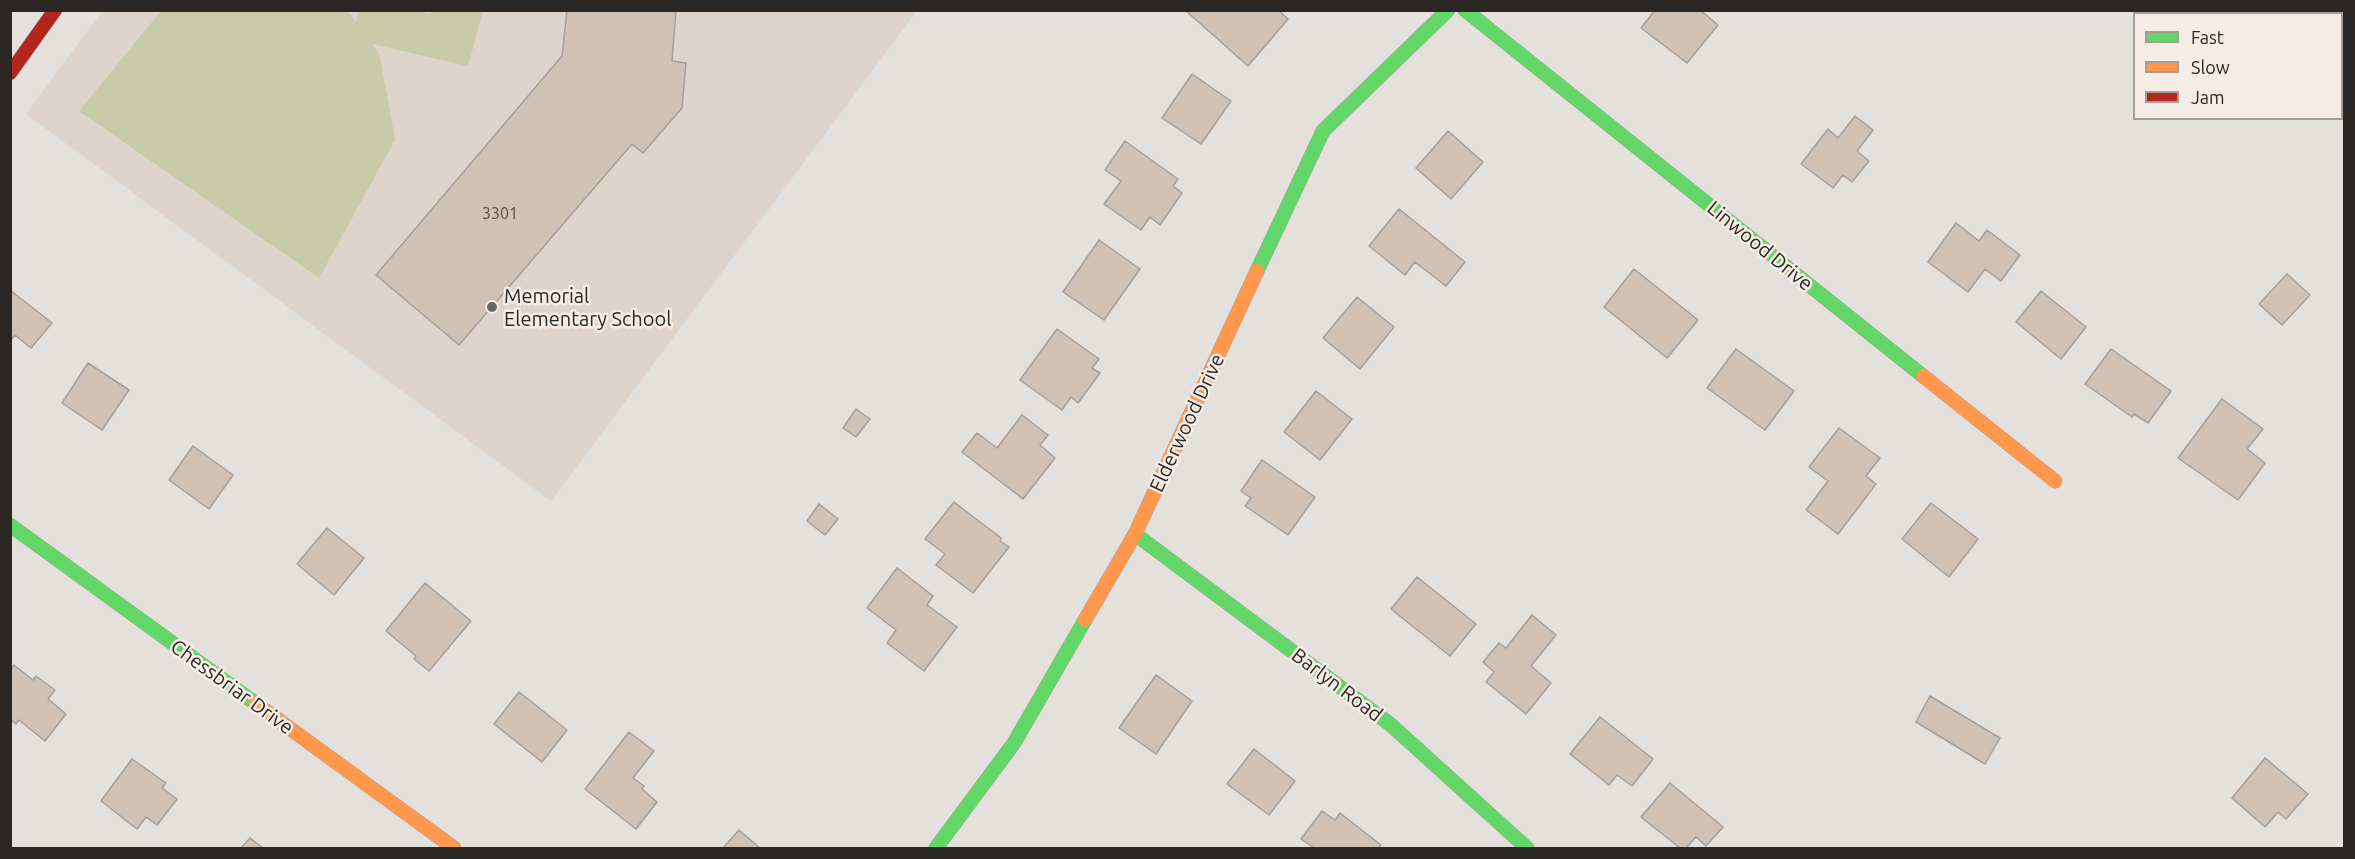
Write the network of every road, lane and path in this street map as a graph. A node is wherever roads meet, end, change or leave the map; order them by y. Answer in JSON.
{"nodes":[{"id":1,"x":55,"y":10,"type":"edge"},
{"id":2,"x":1448,"y":10,"type":"edge"},
{"id":3,"x":1465,"y":10,"type":"edge"},
{"id":4,"x":10,"y":73,"type":"edge"},
{"id":5,"x":2055,"y":481,"type":"dead end"},
{"id":6,"x":10,"y":525,"type":"edge"},
{"id":7,"x":1135,"y":534,"type":"junction"},
{"id":8,"x":454,"y":849,"type":"edge"},
{"id":9,"x":936,"y":849,"type":"edge"},
{"id":10,"x":1527,"y":849,"type":"edge"}],
"edges":[{"from":1,"to":4,"type":"street"},
{"from":2,"to":7,"type":"street","name":"Elderwood Drive"},
{"from":3,"to":5,"type":"street","name":"Linwood Drive"},
{"from":6,"to":8,"type":"street","name":"Chessbriar Drive"},
{"from":7,"to":9,"type":"street","name":"Elderwood Drive"},
{"from":7,"to":10,"type":"street","name":"Barlyn Road"}]}
